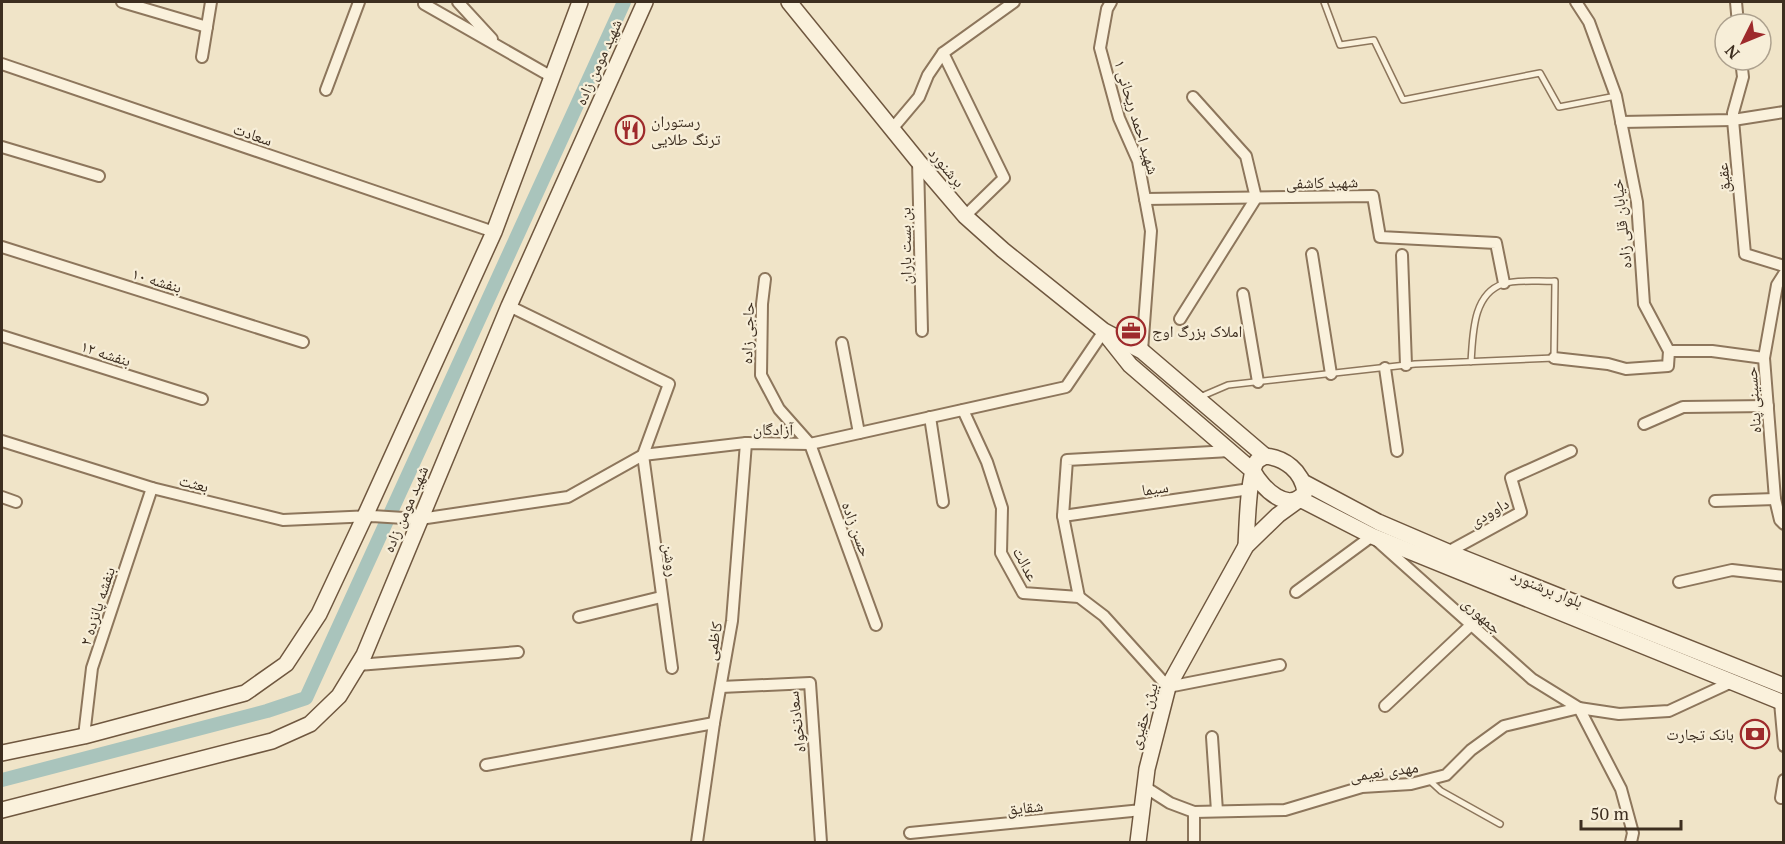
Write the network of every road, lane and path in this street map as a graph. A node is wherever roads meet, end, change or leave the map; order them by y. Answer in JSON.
{"nodes":[{"id":1,"x":122,"y":2,"type":"edge"},
{"id":2,"x":211,"y":2,"type":"edge"},
{"id":3,"x":359,"y":2,"type":"edge"},
{"id":4,"x":458,"y":2,"type":"edge"},
{"id":5,"x":580,"y":2,"type":"edge"},
{"id":6,"x":645,"y":2,"type":"edge"},
{"id":7,"x":789,"y":2,"type":"edge"},
{"id":8,"x":1014,"y":2,"type":"edge"},
{"id":9,"x":1110,"y":2,"type":"edge"},
{"id":10,"x":1324,"y":2,"type":"edge"},
{"id":11,"x":1576,"y":2,"type":"edge"},
{"id":12,"x":424,"y":4,"type":"dead end"},
{"id":13,"x":207,"y":27,"type":"junction"},
{"id":14,"x":498,"y":46,"type":"junction"},
{"id":15,"x":943,"y":53,"type":"junction"},
{"id":16,"x":202,"y":57,"type":"dead end"},
{"id":17,"x":2,"y":64,"type":"edge"},
{"id":18,"x":1743,"y":72,"type":"edge"},
{"id":19,"x":552,"y":77,"type":"junction"},
{"id":20,"x":326,"y":90,"type":"dead end"},
{"id":21,"x":1616,"y":96,"type":"junction"},
{"id":22,"x":1193,"y":97,"type":"dead end"},
{"id":23,"x":1784,"y":112,"type":"edge"},
{"id":24,"x":1733,"y":120,"type":"junction"},
{"id":25,"x":1621,"y":122,"type":"junction"},
{"id":26,"x":892,"y":129,"type":"junction"},
{"id":27,"x":2,"y":147,"type":"edge"},
{"id":28,"x":918,"y":161,"type":"junction"},
{"id":29,"x":99,"y":176,"type":"dead end"},
{"id":30,"x":1256,"y":198,"type":"junction"},
{"id":31,"x":1145,"y":199,"type":"junction"},
{"id":32,"x":965,"y":216,"type":"junction"},
{"id":33,"x":494,"y":232,"type":"junction"},
{"id":34,"x":2,"y":247,"type":"edge"},
{"id":35,"x":1312,"y":254,"type":"dead end"},
{"id":36,"x":1402,"y":255,"type":"dead end"},
{"id":37,"x":1784,"y":266,"type":"edge"},
{"id":38,"x":1784,"y":274,"type":"edge"},
{"id":39,"x":765,"y":279,"type":"dead end"},
{"id":40,"x":1504,"y":283,"type":"junction"},
{"id":41,"x":1243,"y":294,"type":"dead end"},
{"id":42,"x":509,"y":306,"type":"junction"},
{"id":43,"x":1180,"y":319,"type":"dead end"},
{"id":44,"x":922,"y":331,"type":"dead end"},
{"id":45,"x":1104,"y":331,"type":"junction"},
{"id":46,"x":2,"y":336,"type":"edge"},
{"id":47,"x":303,"y":342,"type":"dead end"},
{"id":48,"x":842,"y":343,"type":"dead end"},
{"id":49,"x":1142,"y":351,"type":"junction"},
{"id":50,"x":1669,"y":351,"type":"junction"},
{"id":51,"x":1554,"y":358,"type":"junction"},
{"id":52,"x":1764,"y":358,"type":"junction"},
{"id":53,"x":1471,"y":362,"type":"junction"},
{"id":54,"x":1406,"y":365,"type":"junction"},
{"id":55,"x":1385,"y":368,"type":"junction"},
{"id":56,"x":1331,"y":374,"type":"junction"},
{"id":57,"x":1258,"y":382,"type":"junction"},
{"id":58,"x":202,"y":399,"type":"dead end"},
{"id":59,"x":1198,"y":399,"type":"junction"},
{"id":60,"x":1768,"y":406,"type":"junction"},
{"id":61,"x":963,"y":410,"type":"junction"},
{"id":62,"x":930,"y":417,"type":"junction"},
{"id":63,"x":1644,"y":424,"type":"dead end"},
{"id":64,"x":859,"y":433,"type":"junction"},
{"id":65,"x":2,"y":441,"type":"edge"},
{"id":66,"x":746,"y":443,"type":"junction"},
{"id":67,"x":810,"y":444,"type":"junction"},
{"id":68,"x":1571,"y":450,"type":"dead end"},
{"id":69,"x":1230,"y":451,"type":"junction"},
{"id":70,"x":1397,"y":451,"type":"dead end"},
{"id":71,"x":643,"y":455,"type":"junction"},
{"id":72,"x":1265,"y":456,"type":"junction"},
{"id":73,"x":1253,"y":471,"type":"junction"},
{"id":74,"x":1304,"y":482,"type":"junction"},
{"id":75,"x":152,"y":488,"type":"junction"},
{"id":76,"x":1250,"y":489,"type":"junction"},
{"id":77,"x":2,"y":497,"type":"edge"},
{"id":78,"x":1300,"y":498,"type":"junction"},
{"id":79,"x":1775,"y":499,"type":"junction"},
{"id":80,"x":1715,"y":501,"type":"dead end"},
{"id":81,"x":16,"y":502,"type":"dead end"},
{"id":82,"x":943,"y":502,"type":"dead end"},
{"id":83,"x":366,"y":516,"type":"junction"},
{"id":84,"x":1063,"y":516,"type":"junction"},
{"id":85,"x":402,"y":518,"type":"joint"},
{"id":86,"x":420,"y":519,"type":"junction"},
{"id":87,"x":1784,"y":524,"type":"edge"},
{"id":88,"x":1372,"y":536,"type":"junction"},
{"id":89,"x":1246,"y":546,"type":"junction"},
{"id":90,"x":1448,"y":552,"type":"junction"},
{"id":91,"x":1784,"y":576,"type":"edge"},
{"id":92,"x":1679,"y":582,"type":"dead end"},
{"id":93,"x":1296,"y":592,"type":"dead end"},
{"id":94,"x":661,"y":597,"type":"junction"},
{"id":95,"x":1079,"y":597,"type":"junction"},
{"id":96,"x":579,"y":617,"type":"dead end"},
{"id":97,"x":876,"y":624,"type":"dead end"},
{"id":98,"x":1471,"y":625,"type":"junction"},
{"id":99,"x":518,"y":652,"type":"dead end"},
{"id":100,"x":358,"y":665,"type":"junction"},
{"id":101,"x":1280,"y":665,"type":"dead end"},
{"id":102,"x":672,"y":668,"type":"dead end"},
{"id":103,"x":1734,"y":681,"type":"junction"},
{"id":104,"x":1784,"y":686,"type":"edge"},
{"id":105,"x":721,"y":687,"type":"junction"},
{"id":106,"x":1168,"y":687,"type":"junction"},
{"id":107,"x":1782,"y":702,"type":"edge"},
{"id":108,"x":1385,"y":706,"type":"dead end"},
{"id":109,"x":1579,"y":708,"type":"junction"},
{"id":110,"x":714,"y":723,"type":"junction"},
{"id":111,"x":84,"y":736,"type":"junction"},
{"id":112,"x":1212,"y":737,"type":"dead end"},
{"id":113,"x":1784,"y":746,"type":"edge"},
{"id":114,"x":2,"y":753,"type":"edge"},
{"id":115,"x":486,"y":765,"type":"dead end"},
{"id":116,"x":1429,"y":780,"type":"junction"},
{"id":117,"x":1784,"y":780,"type":"edge"},
{"id":118,"x":1145,"y":787,"type":"junction"},
{"id":119,"x":1781,"y":798,"type":"dead end"},
{"id":120,"x":2,"y":810,"type":"edge"},
{"id":121,"x":1142,"y":810,"type":"junction"},
{"id":122,"x":1217,"y":811,"type":"junction"},
{"id":123,"x":1194,"y":812,"type":"junction"},
{"id":124,"x":1500,"y":824,"type":"dead end"},
{"id":125,"x":910,"y":834,"type":"dead end"},
{"id":126,"x":697,"y":843,"type":"edge"},
{"id":127,"x":821,"y":843,"type":"edge"},
{"id":128,"x":1138,"y":843,"type":"edge"},
{"id":129,"x":1194,"y":843,"type":"edge"},
{"id":130,"x":1630,"y":843,"type":"edge"}],
"edges":[{"from":1,"to":13,"type":"street"},
{"from":2,"to":13,"type":"street"},
{"from":3,"to":20,"type":"street"},
{"from":4,"to":14,"type":"street"},
{"from":5,"to":19,"type":"main road"},
{"from":6,"to":42,"type":"main road","name":"شهید مومن زاده"},
{"from":7,"to":26,"type":"main road","name":"برشنورد"},
{"from":8,"to":15,"type":"street"},
{"from":9,"to":31,"type":"street","name":"شهید احمد ریحانی ۱"},
{"from":10,"to":21,"type":"lane"},
{"from":11,"to":21,"type":"street","name":"خیابان قلی زاده"},
{"from":12,"to":14,"type":"street"},
{"from":13,"to":16,"type":"street"},
{"from":14,"to":19,"type":"street"},
{"from":15,"to":26,"type":"street"},
{"from":15,"to":32,"type":"street"},
{"from":17,"to":33,"type":"street","name":"سعادت"},
{"from":18,"to":24,"type":"street","name":"عقیق"},
{"from":19,"to":33,"type":"main road"},
{"from":21,"to":25,"type":"street","name":"خیابان قلی زاده"},
{"from":22,"to":30,"type":"street"},
{"from":23,"to":24,"type":"street"},
{"from":24,"to":25,"type":"street"},
{"from":24,"to":37,"type":"street","name":"عقیق"},
{"from":25,"to":50,"type":"street","name":"خیابان قلی زاده"},
{"from":26,"to":28,"type":"main road","name":"برشنورد"},
{"from":27,"to":29,"type":"street"},
{"from":28,"to":32,"type":"main road","name":"برشنورد"},
{"from":28,"to":44,"type":"street","name":"بن بست باران"},
{"from":30,"to":31,"type":"street","name":"شهید کاشفی"},
{"from":30,"to":40,"type":"street","name":"شهید کاشفی"},
{"from":30,"to":43,"type":"street"},
{"from":31,"to":49,"type":"street","name":"شهید احمد ریحانی ۱"},
{"from":32,"to":45,"type":"main road","name":"برشنورد"},
{"from":33,"to":83,"type":"main road"},
{"from":34,"to":47,"type":"street","name":"بنفشه ۱۰"},
{"from":35,"to":56,"type":"street"},
{"from":36,"to":54,"type":"street"},
{"from":38,"to":52,"type":"street","name":"حسینی پناه"},
{"from":39,"to":67,"type":"street","name":"حاجی زاده"},
{"from":40,"to":51,"type":"lane"},
{"from":40,"to":53,"type":"lane"},
{"from":41,"to":57,"type":"street"},
{"from":42,"to":71,"type":"street"},
{"from":42,"to":86,"type":"main road","name":"شهید مومن زاده"},
{"from":45,"to":49,"type":"main road"},
{"from":45,"to":61,"type":"street","name":"آزادگان"},
{"from":45,"to":69,"type":"main road"},
{"from":46,"to":58,"type":"street","name":"بنفشه ۱۲"},
{"from":48,"to":64,"type":"street"},
{"from":49,"to":59,"type":"main road"},
{"from":50,"to":51,"type":"street"},
{"from":50,"to":52,"type":"street"},
{"from":51,"to":53,"type":"lane"},
{"from":52,"to":60,"type":"street","name":"حسینی پناه"},
{"from":53,"to":54,"type":"lane"},
{"from":54,"to":55,"type":"lane"},
{"from":55,"to":56,"type":"lane"},
{"from":55,"to":70,"type":"street"},
{"from":56,"to":57,"type":"lane"},
{"from":57,"to":59,"type":"lane"},
{"from":59,"to":72,"type":"main road"},
{"from":60,"to":63,"type":"street"},
{"from":60,"to":79,"type":"street","name":"حسینی پناه"},
{"from":61,"to":62,"type":"street","name":"آزادگان"},
{"from":61,"to":95,"type":"street","name":"عدالت"},
{"from":62,"to":64,"type":"street","name":"آزادگان"},
{"from":62,"to":82,"type":"street"},
{"from":64,"to":67,"type":"street","name":"آزادگان"},
{"from":65,"to":75,"type":"street","name":"بعثت"},
{"from":66,"to":67,"type":"street","name":"آزادگان"},
{"from":66,"to":71,"type":"street","name":"آزادگان"},
{"from":66,"to":105,"type":"street","name":"کاظمی"},
{"from":67,"to":97,"type":"street","name":"حسن زاده"},
{"from":68,"to":90,"type":"street","name":"داوودی"},
{"from":69,"to":73,"type":"main road"},
{"from":69,"to":84,"type":"street"},
{"from":71,"to":86,"type":"street","name":"آزادگان"},
{"from":71,"to":94,"type":"street","name":"روشن"},
{"from":72,"to":73,"type":"main road"},
{"from":72,"to":74,"type":"main road"},
{"from":73,"to":76,"type":"main road"},
{"from":73,"to":78,"type":"main road"},
{"from":74,"to":78,"type":"main road"},
{"from":74,"to":90,"type":"main road","name":"بلوار برشنورد"},
{"from":75,"to":83,"type":"street","name":"بعثت"},
{"from":75,"to":111,"type":"street","name":"بنفشه پانزده ۲"},
{"from":76,"to":84,"type":"street","name":"سیما"},
{"from":76,"to":89,"type":"main road"},
{"from":77,"to":81,"type":"street"},
{"from":78,"to":88,"type":"main road","name":"بلوار برشنورد"},
{"from":78,"to":89,"type":"main road"},
{"from":79,"to":80,"type":"street"},
{"from":79,"to":87,"type":"street","name":"حسینی پناه"},
{"from":83,"to":85,"type":"street","name":"بعثت"},
{"from":83,"to":111,"type":"main road"},
{"from":84,"to":95,"type":"street"},
{"from":85,"to":86,"type":"street","name":"آزادگان"},
{"from":86,"to":100,"type":"main road","name":"شهید مومن زاده"},
{"from":88,"to":93,"type":"street"},
{"from":88,"to":98,"type":"street","name":"جمهوری"},
{"from":88,"to":103,"type":"main road","name":"بلوار برشنورد"},
{"from":89,"to":106,"type":"main road","name":"بیژن حقیری"},
{"from":90,"to":104,"type":"main road","name":"بلوار برشنورد"},
{"from":91,"to":92,"type":"street"},
{"from":94,"to":96,"type":"street"},
{"from":94,"to":102,"type":"street","name":"روشن"},
{"from":95,"to":106,"type":"street"},
{"from":98,"to":108,"type":"street"},
{"from":98,"to":109,"type":"street","name":"جمهوری"},
{"from":99,"to":100,"type":"street"},
{"from":100,"to":120,"type":"main road","name":"شهید مومن زاده"},
{"from":101,"to":106,"type":"street"},
{"from":103,"to":107,"type":"main road","name":"بلوار برشنورد"},
{"from":103,"to":109,"type":"street","name":"جمهوری"},
{"from":105,"to":110,"type":"street","name":"کاظمی"},
{"from":105,"to":127,"type":"street","name":"سعادتخواه"},
{"from":106,"to":118,"type":"main road","name":"بیژن حقیری"},
{"from":107,"to":113,"type":"street"},
{"from":109,"to":116,"type":"street","name":"مهدی نعیمی"},
{"from":109,"to":130,"type":"street"},
{"from":110,"to":115,"type":"street"},
{"from":110,"to":126,"type":"street","name":"کاظمی"},
{"from":111,"to":114,"type":"main road"},
{"from":112,"to":122,"type":"street"},
{"from":116,"to":122,"type":"street","name":"مهدی نعیمی"},
{"from":116,"to":124,"type":"lane"},
{"from":117,"to":119,"type":"street"},
{"from":118,"to":121,"type":"main road","name":"بیژن حقیری"},
{"from":118,"to":123,"type":"street","name":"مهدی نعیمی"},
{"from":121,"to":125,"type":"street","name":"شقایق"},
{"from":121,"to":128,"type":"main road","name":"بیژن حقیری"},
{"from":122,"to":123,"type":"street","name":"مهدی نعیمی"},
{"from":123,"to":129,"type":"street"}]}
